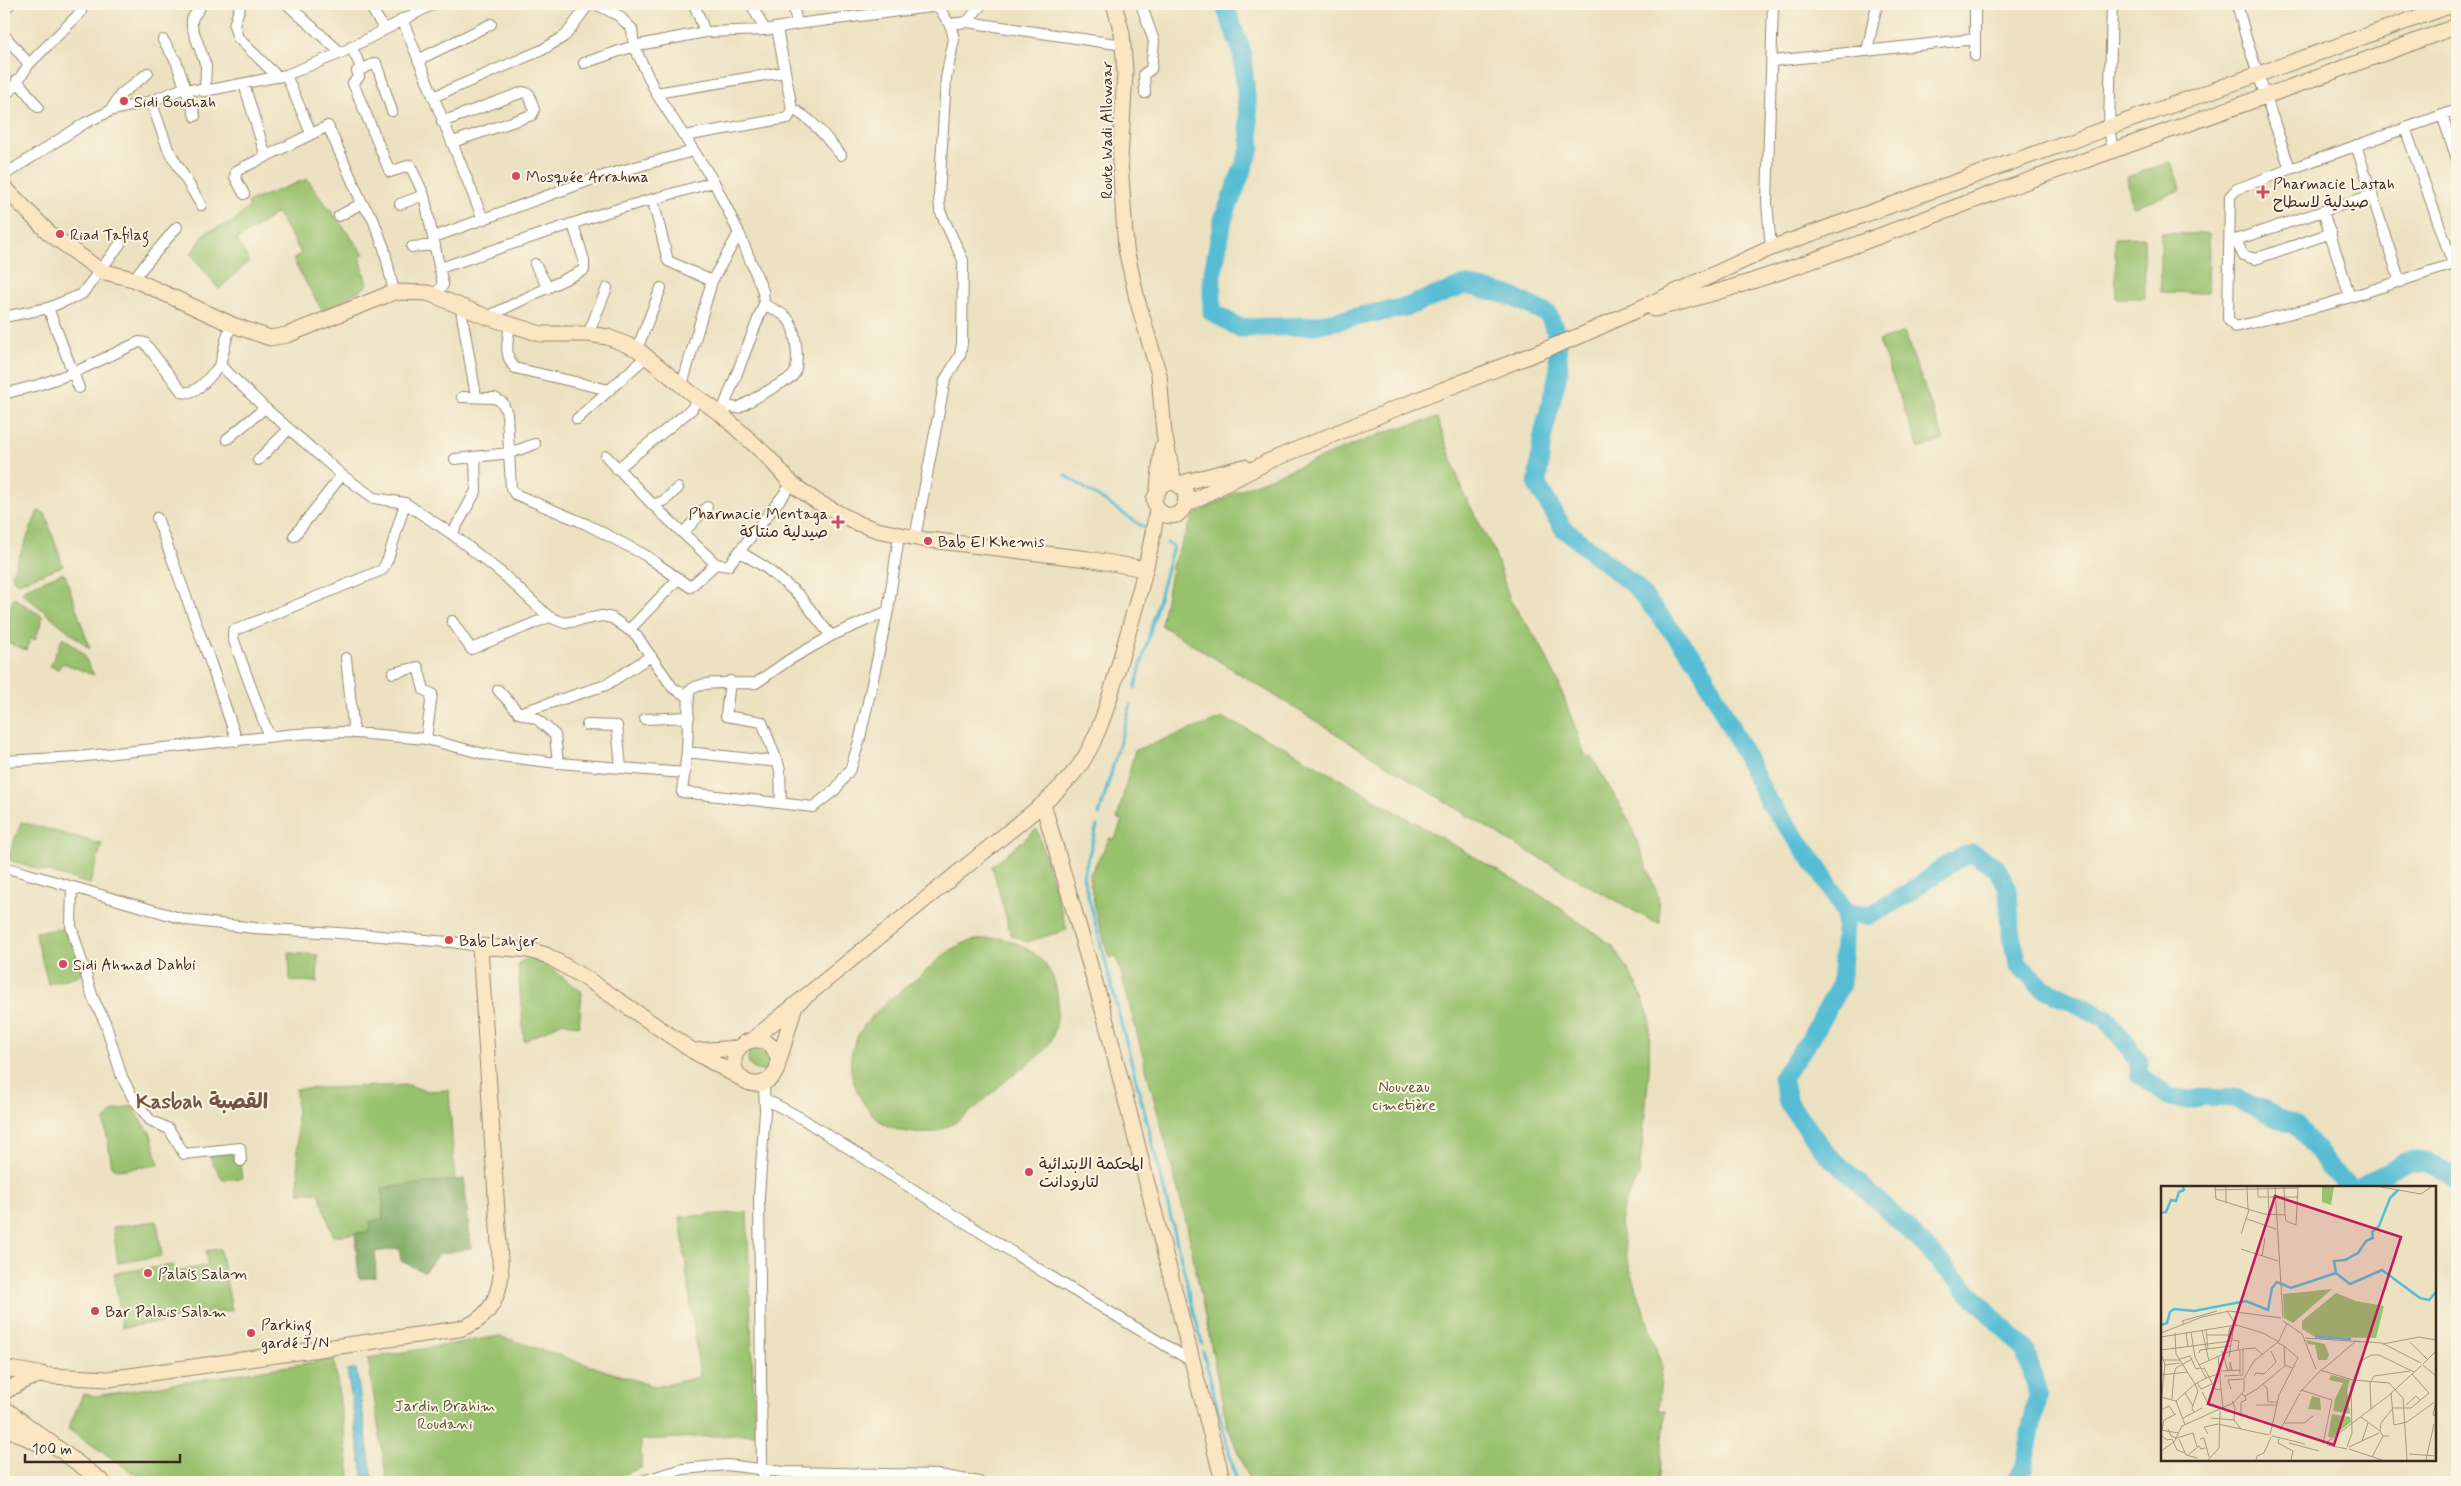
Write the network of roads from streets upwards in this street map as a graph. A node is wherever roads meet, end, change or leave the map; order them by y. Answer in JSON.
{"nodes":[{"id":1,"x":10,"y":4,"type":"edge"},
{"id":2,"x":202,"y":4,"type":"edge"},
{"id":3,"x":241,"y":4,"type":"edge"},
{"id":4,"x":287,"y":4,"type":"edge"},
{"id":5,"x":369,"y":4,"type":"edge"},
{"id":6,"x":433,"y":4,"type":"edge"},
{"id":7,"x":589,"y":4,"type":"edge"},
{"id":8,"x":596,"y":4,"type":"edge"},
{"id":9,"x":694,"y":4,"type":"edge"},
{"id":10,"x":751,"y":4,"type":"edge"},
{"id":11,"x":793,"y":4,"type":"edge"},
{"id":12,"x":982,"y":4,"type":"edge"},
{"id":13,"x":1114,"y":4,"type":"edge"},
{"id":14,"x":1141,"y":4,"type":"edge"},
{"id":15,"x":1773,"y":4,"type":"edge"},
{"id":16,"x":1877,"y":4,"type":"edge"},
{"id":17,"x":1975,"y":4,"type":"edge"},
{"id":18,"x":2112,"y":4,"type":"edge"},
{"id":19,"x":2237,"y":4,"type":"edge"},
{"id":20,"x":2453,"y":4,"type":"edge"},
{"id":21,"x":937,"y":5,"type":"edge"},
{"id":22,"x":4,"y":10,"type":"edge"},
{"id":23,"x":81,"y":12,"type":"dead end"},
{"id":24,"x":402,"y":19,"type":"junction"},
{"id":25,"x":2457,"y":20,"type":"edge"},
{"id":26,"x":967,"y":22,"type":"junction"},
{"id":27,"x":492,"y":24,"type":"dead end"},
{"id":28,"x":797,"y":24,"type":"junction"},
{"id":29,"x":950,"y":24,"type":"junction"},
{"id":30,"x":2457,"y":26,"type":"edge"},
{"id":31,"x":777,"y":28,"type":"junction"},
{"id":32,"x":384,"y":29,"type":"junction"},
{"id":33,"x":765,"y":30,"type":"junction"},
{"id":34,"x":704,"y":32,"type":"junction"},
{"id":35,"x":4,"y":35,"type":"edge"},
{"id":36,"x":1975,"y":39,"type":"junction"},
{"id":37,"x":163,"y":40,"type":"dead end"},
{"id":38,"x":1124,"y":45,"type":"junction"},
{"id":39,"x":634,"y":46,"type":"junction"},
{"id":40,"x":351,"y":47,"type":"junction"},
{"id":41,"x":1868,"y":51,"type":"junction"},
{"id":42,"x":341,"y":53,"type":"junction"},
{"id":43,"x":1975,"y":56,"type":"dead end"},
{"id":44,"x":418,"y":60,"type":"junction"},
{"id":45,"x":1773,"y":62,"type":"junction"},
{"id":46,"x":584,"y":63,"type":"dead end"},
{"id":47,"x":29,"y":64,"type":"junction"},
{"id":48,"x":362,"y":68,"type":"junction"},
{"id":49,"x":784,"y":72,"type":"junction"},
{"id":50,"x":148,"y":73,"type":"dead end"},
{"id":51,"x":2259,"y":75,"type":"junction"},
{"id":52,"x":282,"y":76,"type":"junction"},
{"id":53,"x":17,"y":80,"type":"junction"},
{"id":54,"x":244,"y":84,"type":"junction"},
{"id":55,"x":184,"y":88,"type":"junction"},
{"id":56,"x":205,"y":91,"type":"junction"},
{"id":57,"x":656,"y":93,"type":"junction"},
{"id":58,"x":1145,"y":93,"type":"dead end"},
{"id":59,"x":4,"y":96,"type":"edge"},
{"id":60,"x":433,"y":97,"type":"junction"},
{"id":61,"x":2267,"y":98,"type":"junction"},
{"id":62,"x":151,"y":101,"type":"junction"},
{"id":63,"x":38,"y":107,"type":"dead end"},
{"id":64,"x":792,"y":108,"type":"junction"},
{"id":65,"x":2457,"y":110,"type":"edge"},
{"id":66,"x":110,"y":111,"type":"junction"},
{"id":67,"x":392,"y":112,"type":"dead end"},
{"id":68,"x":2442,"y":115,"type":"junction"},
{"id":69,"x":195,"y":116,"type":"dead end"},
{"id":70,"x":442,"y":122,"type":"junction"},
{"id":71,"x":2110,"y":128,"type":"junction"},
{"id":72,"x":2406,"y":128,"type":"junction"},
{"id":73,"x":311,"y":134,"type":"junction"},
{"id":74,"x":684,"y":136,"type":"junction"},
{"id":75,"x":453,"y":142,"type":"junction"},
{"id":76,"x":2356,"y":146,"type":"junction"},
{"id":77,"x":693,"y":151,"type":"junction"},
{"id":78,"x":2113,"y":151,"type":"junction"},
{"id":79,"x":841,"y":155,"type":"dead end"},
{"id":80,"x":266,"y":157,"type":"junction"},
{"id":81,"x":2457,"y":159,"type":"edge"},
{"id":82,"x":2290,"y":169,"type":"junction"},
{"id":83,"x":4,"y":175,"type":"edge"},
{"id":84,"x":714,"y":182,"type":"junction"},
{"id":85,"x":4,"y":186,"type":"edge"},
{"id":86,"x":244,"y":194,"type":"dead end"},
{"id":87,"x":424,"y":195,"type":"junction"},
{"id":88,"x":2372,"y":195,"type":"junction"},
{"id":89,"x":653,"y":200,"type":"junction"},
{"id":90,"x":362,"y":203,"type":"junction"},
{"id":91,"x":400,"y":204,"type":"dead end"},
{"id":92,"x":201,"y":205,"type":"dead end"},
{"id":93,"x":2323,"y":211,"type":"junction"},
{"id":94,"x":340,"y":216,"type":"dead end"},
{"id":95,"x":483,"y":219,"type":"junction"},
{"id":96,"x":572,"y":224,"type":"junction"},
{"id":97,"x":177,"y":226,"type":"dead end"},
{"id":98,"x":739,"y":232,"type":"junction"},
{"id":99,"x":2331,"y":233,"type":"junction"},
{"id":100,"x":434,"y":241,"type":"junction"},
{"id":101,"x":2232,"y":241,"type":"junction"},
{"id":102,"x":120,"y":244,"type":"dead end"},
{"id":103,"x":412,"y":247,"type":"dead end"},
{"id":104,"x":1771,"y":248,"type":"junction"},
{"id":105,"x":2455,"y":263,"type":"edge"},
{"id":106,"x":535,"y":264,"type":"dead end"},
{"id":107,"x":440,"y":268,"type":"junction"},
{"id":108,"x":101,"y":271,"type":"junction"},
{"id":109,"x":133,"y":279,"type":"junction"},
{"id":110,"x":712,"y":281,"type":"junction"},
{"id":111,"x":2400,"y":282,"type":"junction"},
{"id":112,"x":548,"y":288,"type":"junction"},
{"id":113,"x":607,"y":288,"type":"dead end"},
{"id":114,"x":661,"y":288,"type":"dead end"},
{"id":115,"x":394,"y":292,"type":"junction"},
{"id":116,"x":428,"y":293,"type":"junction"},
{"id":117,"x":2350,"y":297,"type":"junction"},
{"id":118,"x":460,"y":304,"type":"junction"},
{"id":119,"x":764,"y":304,"type":"junction"},
{"id":120,"x":48,"y":308,"type":"junction"},
{"id":121,"x":1631,"y":315,"type":"junction"},
{"id":122,"x":4,"y":317,"type":"edge"},
{"id":123,"x":487,"y":317,"type":"junction"},
{"id":124,"x":510,"y":324,"type":"junction"},
{"id":125,"x":234,"y":326,"type":"junction"},
{"id":126,"x":588,"y":334,"type":"junction"},
{"id":127,"x":642,"y":352,"type":"junction"},
{"id":128,"x":220,"y":365,"type":"junction"},
{"id":129,"x":73,"y":372,"type":"junction"},
{"id":130,"x":682,"y":385,"type":"junction"},
{"id":131,"x":79,"y":388,"type":"dead end"},
{"id":132,"x":609,"y":390,"type":"junction"},
{"id":133,"x":7,"y":393,"type":"dead end"},
{"id":134,"x":476,"y":396,"type":"junction"},
{"id":135,"x":462,"y":397,"type":"dead end"},
{"id":136,"x":697,"y":398,"type":"junction"},
{"id":137,"x":265,"y":408,"type":"junction"},
{"id":138,"x":722,"y":410,"type":"junction"},
{"id":139,"x":577,"y":419,"type":"dead end"},
{"id":140,"x":289,"y":429,"type":"junction"},
{"id":141,"x":1164,"y":433,"type":"junction"},
{"id":142,"x":227,"y":439,"type":"dead end"},
{"id":143,"x":535,"y":444,"type":"dead end"},
{"id":144,"x":510,"y":453,"type":"junction"},
{"id":145,"x":606,"y":456,"type":"dead end"},
{"id":146,"x":475,"y":457,"type":"junction"},
{"id":147,"x":455,"y":459,"type":"dead end"},
{"id":148,"x":258,"y":460,"type":"dead end"},
{"id":149,"x":1270,"y":461,"type":"junction"},
{"id":150,"x":617,"y":469,"type":"junction"},
{"id":151,"x":342,"y":475,"type":"junction"},
{"id":152,"x":792,"y":484,"type":"junction"},
{"id":153,"x":1176,"y":484,"type":"junction"},
{"id":154,"x":678,"y":488,"type":"dead end"},
{"id":155,"x":1158,"y":488,"type":"junction"},
{"id":156,"x":405,"y":503,"type":"junction"},
{"id":157,"x":1187,"y":504,"type":"junction"},
{"id":158,"x":653,"y":505,"type":"junction"},
{"id":159,"x":707,"y":508,"type":"dead end"},
{"id":160,"x":1157,"y":509,"type":"junction"},
{"id":161,"x":1173,"y":516,"type":"junction"},
{"id":162,"x":157,"y":518,"type":"dead end"},
{"id":163,"x":684,"y":532,"type":"junction"},
{"id":164,"x":452,"y":534,"type":"junction"},
{"id":165,"x":900,"y":535,"type":"junction"},
{"id":166,"x":294,"y":536,"type":"dead end"},
{"id":167,"x":924,"y":539,"type":"junction"},
{"id":168,"x":1152,"y":547,"type":"junction"},
{"id":169,"x":740,"y":552,"type":"junction"},
{"id":170,"x":716,"y":564,"type":"junction"},
{"id":171,"x":1145,"y":569,"type":"junction"},
{"id":172,"x":677,"y":580,"type":"junction"},
{"id":173,"x":888,"y":612,"type":"junction"},
{"id":174,"x":549,"y":617,"type":"junction"},
{"id":175,"x":452,"y":621,"type":"dead end"},
{"id":176,"x":630,"y":629,"type":"junction"},
{"id":177,"x":831,"y":636,"type":"junction"},
{"id":178,"x":651,"y":656,"type":"junction"},
{"id":179,"x":346,"y":658,"type":"dead end"},
{"id":180,"x":394,"y":673,"type":"dead end"},
{"id":181,"x":730,"y":681,"type":"junction"},
{"id":182,"x":498,"y":690,"type":"dead end"},
{"id":183,"x":689,"y":697,"type":"junction"},
{"id":184,"x":519,"y":713,"type":"junction"},
{"id":185,"x":689,"y":717,"type":"junction"},
{"id":186,"x":645,"y":719,"type":"dead end"},
{"id":187,"x":587,"y":725,"type":"dead end"},
{"id":188,"x":354,"y":733,"type":"junction"},
{"id":189,"x":269,"y":736,"type":"junction"},
{"id":190,"x":426,"y":739,"type":"junction"},
{"id":191,"x":237,"y":741,"type":"junction"},
{"id":192,"x":687,"y":752,"type":"junction"},
{"id":193,"x":4,"y":761,"type":"edge"},
{"id":194,"x":778,"y":762,"type":"junction"},
{"id":195,"x":558,"y":763,"type":"junction"},
{"id":196,"x":620,"y":768,"type":"junction"},
{"id":197,"x":684,"y":773,"type":"junction"},
{"id":198,"x":781,"y":803,"type":"junction"},
{"id":199,"x":1043,"y":804,"type":"junction"},
{"id":200,"x":4,"y":866,"type":"edge"},
{"id":201,"x":72,"y":888,"type":"junction"},
{"id":202,"x":480,"y":946,"type":"junction"},
{"id":203,"x":795,"y":1006,"type":"junction"},
{"id":204,"x":746,"y":1044,"type":"junction"},
{"id":205,"x":693,"y":1051,"type":"junction"},
{"id":206,"x":778,"y":1065,"type":"junction"},
{"id":207,"x":744,"y":1080,"type":"junction"},
{"id":208,"x":764,"y":1083,"type":"junction"},
{"id":209,"x":765,"y":1100,"type":"junction"},
{"id":210,"x":241,"y":1161,"type":"dead end"},
{"id":211,"x":1193,"y":1362,"type":"junction"},
{"id":212,"x":4,"y":1368,"type":"edge"},
{"id":213,"x":42,"y":1374,"type":"junction"},
{"id":214,"x":4,"y":1392,"type":"edge"},
{"id":215,"x":4,"y":1408,"type":"edge"},
{"id":216,"x":4,"y":1427,"type":"edge"},
{"id":217,"x":73,"y":1460,"type":"junction"},
{"id":218,"x":762,"y":1468,"type":"junction"},
{"id":219,"x":103,"y":1482,"type":"edge"},
{"id":220,"x":639,"y":1482,"type":"edge"},
{"id":221,"x":765,"y":1482,"type":"edge"},
{"id":222,"x":979,"y":1482,"type":"edge"},
{"id":223,"x":1223,"y":1482,"type":"edge"}],
"edges":[{"from":1,"to":22,"type":"street"},
{"from":2,"to":56,"type":"street"},
{"from":3,"to":52,"type":"street"},
{"from":4,"to":42,"type":"street"},
{"from":5,"to":32,"type":"street"},
{"from":6,"to":24,"type":"street"},
{"from":7,"to":60,"type":"street"},
{"from":8,"to":39,"type":"street"},
{"from":9,"to":34,"type":"street"},
{"from":10,"to":33,"type":"street"},
{"from":11,"to":28,"type":"street"},
{"from":12,"to":26,"type":"street"},
{"from":13,"to":38,"type":"street","name":"Route Wadi Allowaar"},
{"from":14,"to":58,"type":"street"},
{"from":15,"to":45,"type":"street"},
{"from":16,"to":41,"type":"street"},
{"from":17,"to":36,"type":"street"},
{"from":18,"to":71,"type":"street"},
{"from":19,"to":51,"type":"street"},
{"from":20,"to":25,"type":"street"},
{"from":20,"to":51,"type":"street"},
{"from":21,"to":28,"type":"street"},
{"from":21,"to":29,"type":"street"},
{"from":23,"to":47,"type":"street"},
{"from":24,"to":32,"type":"street"},
{"from":24,"to":44,"type":"street"},
{"from":26,"to":29,"type":"street"},
{"from":26,"to":38,"type":"street"},
{"from":27,"to":44,"type":"street"},
{"from":28,"to":31,"type":"street"},
{"from":29,"to":167,"type":"street"},
{"from":30,"to":61,"type":"street"},
{"from":31,"to":33,"type":"street"},
{"from":31,"to":49,"type":"street"},
{"from":32,"to":40,"type":"street"},
{"from":33,"to":34,"type":"street"},
{"from":34,"to":39,"type":"street"},
{"from":35,"to":47,"type":"street"},
{"from":36,"to":41,"type":"street"},
{"from":36,"to":43,"type":"street"},
{"from":37,"to":55,"type":"street"},
{"from":38,"to":141,"type":"street","name":"Route Wadi Allowaar"},
{"from":39,"to":46,"type":"street"},
{"from":39,"to":57,"type":"street"},
{"from":40,"to":42,"type":"street"},
{"from":40,"to":48,"type":"street"},
{"from":41,"to":45,"type":"street"},
{"from":42,"to":52,"type":"street"},
{"from":44,"to":60,"type":"street"},
{"from":45,"to":104,"type":"street"},
{"from":47,"to":53,"type":"street"},
{"from":48,"to":67,"type":"street"},
{"from":48,"to":87,"type":"street"},
{"from":49,"to":57,"type":"street"},
{"from":49,"to":64,"type":"street"},
{"from":50,"to":66,"type":"street"},
{"from":51,"to":61,"type":"street"},
{"from":51,"to":71,"type":"street"},
{"from":52,"to":54,"type":"street"},
{"from":52,"to":73,"type":"street"},
{"from":53,"to":59,"type":"street"},
{"from":53,"to":63,"type":"street"},
{"from":54,"to":56,"type":"street"},
{"from":54,"to":80,"type":"street"},
{"from":55,"to":56,"type":"street"},
{"from":55,"to":62,"type":"street"},
{"from":55,"to":69,"type":"street"},
{"from":57,"to":74,"type":"street"},
{"from":60,"to":70,"type":"street"},
{"from":61,"to":78,"type":"street"},
{"from":61,"to":82,"type":"street"},
{"from":62,"to":66,"type":"street"},
{"from":62,"to":92,"type":"street"},
{"from":64,"to":74,"type":"street"},
{"from":64,"to":79,"type":"street"},
{"from":65,"to":68,"type":"street"},
{"from":66,"to":83,"type":"street"},
{"from":68,"to":72,"type":"street"},
{"from":68,"to":81,"type":"street"},
{"from":70,"to":75,"type":"street"},
{"from":70,"to":75,"type":"street"},
{"from":71,"to":78,"type":"street"},
{"from":71,"to":104,"type":"street"},
{"from":72,"to":76,"type":"street"},
{"from":72,"to":105,"type":"street"},
{"from":73,"to":80,"type":"street"},
{"from":73,"to":90,"type":"street"},
{"from":74,"to":77,"type":"street"},
{"from":75,"to":95,"type":"street"},
{"from":76,"to":82,"type":"street"},
{"from":76,"to":88,"type":"street"},
{"from":77,"to":84,"type":"street"},
{"from":77,"to":95,"type":"street"},
{"from":78,"to":121,"type":"street"},
{"from":80,"to":86,"type":"street"},
{"from":82,"to":101,"type":"street"},
{"from":84,"to":89,"type":"street"},
{"from":84,"to":98,"type":"street"},
{"from":85,"to":108,"type":"street"},
{"from":87,"to":91,"type":"street"},
{"from":87,"to":100,"type":"street"},
{"from":88,"to":93,"type":"street"},
{"from":88,"to":111,"type":"street"},
{"from":89,"to":96,"type":"street"},
{"from":89,"to":110,"type":"street"},
{"from":90,"to":94,"type":"street"},
{"from":90,"to":115,"type":"street"},
{"from":93,"to":99,"type":"street"},
{"from":93,"to":101,"type":"street"},
{"from":95,"to":100,"type":"street"},
{"from":96,"to":107,"type":"street"},
{"from":96,"to":112,"type":"street"},
{"from":97,"to":109,"type":"street"},
{"from":98,"to":110,"type":"street"},
{"from":98,"to":119,"type":"street"},
{"from":99,"to":101,"type":"street"},
{"from":99,"to":117,"type":"street"},
{"from":100,"to":103,"type":"street"},
{"from":100,"to":107,"type":"street"},
{"from":101,"to":117,"type":"street"},
{"from":102,"to":108,"type":"street"},
{"from":104,"to":121,"type":"street"},
{"from":105,"to":111,"type":"street"},
{"from":106,"to":112,"type":"street"},
{"from":107,"to":116,"type":"street"},
{"from":108,"to":109,"type":"street"},
{"from":108,"to":120,"type":"street"},
{"from":109,"to":125,"type":"street"},
{"from":110,"to":130,"type":"street"},
{"from":111,"to":117,"type":"street"},
{"from":112,"to":123,"type":"street"},
{"from":113,"to":126,"type":"street"},
{"from":114,"to":127,"type":"street"},
{"from":115,"to":116,"type":"street"},
{"from":115,"to":125,"type":"street"},
{"from":116,"to":118,"type":"street"},
{"from":118,"to":123,"type":"street"},
{"from":118,"to":134,"type":"street"},
{"from":119,"to":138,"type":"street"},
{"from":119,"to":138,"type":"street"},
{"from":120,"to":122,"type":"street"},
{"from":120,"to":129,"type":"street"},
{"from":121,"to":149,"type":"street"},
{"from":123,"to":124,"type":"street"},
{"from":124,"to":126,"type":"street"},
{"from":124,"to":132,"type":"street"},
{"from":125,"to":128,"type":"street"},
{"from":126,"to":127,"type":"street"},
{"from":127,"to":130,"type":"street"},
{"from":127,"to":132,"type":"street"},
{"from":128,"to":129,"type":"street"},
{"from":128,"to":137,"type":"street"},
{"from":129,"to":131,"type":"street"},
{"from":129,"to":133,"type":"street"},
{"from":130,"to":136,"type":"street"},
{"from":132,"to":139,"type":"street"},
{"from":134,"to":135,"type":"street"},
{"from":134,"to":144,"type":"street"},
{"from":136,"to":138,"type":"street"},
{"from":136,"to":150,"type":"street"},
{"from":137,"to":140,"type":"street"},
{"from":137,"to":142,"type":"street"},
{"from":138,"to":152,"type":"street"},
{"from":140,"to":148,"type":"street"},
{"from":140,"to":151,"type":"street"},
{"from":141,"to":153,"type":"street","name":"Route Wadi Allowaar"},
{"from":141,"to":155,"type":"street","name":"Route Wadi Allowaar"},
{"from":143,"to":144,"type":"street"},
{"from":144,"to":146,"type":"street"},
{"from":144,"to":172,"type":"street"},
{"from":145,"to":150,"type":"street"},
{"from":146,"to":147,"type":"street"},
{"from":146,"to":164,"type":"street"},
{"from":149,"to":153,"type":"street"},
{"from":149,"to":157,"type":"street"},
{"from":150,"to":158,"type":"street"},
{"from":151,"to":156,"type":"street"},
{"from":151,"to":166,"type":"street"},
{"from":152,"to":165,"type":"street"},
{"from":152,"to":169,"type":"street"},
{"from":153,"to":155,"type":"street"},
{"from":153,"to":157,"type":"street"},
{"from":154,"to":158,"type":"street"},
{"from":155,"to":160,"type":"street"},
{"from":156,"to":164,"type":"street"},
{"from":156,"to":189,"type":"street"},
{"from":157,"to":161,"type":"street"},
{"from":158,"to":163,"type":"street"},
{"from":159,"to":163,"type":"street"},
{"from":160,"to":161,"type":"street"},
{"from":160,"to":168,"type":"street"},
{"from":161,"to":168,"type":"street"},
{"from":162,"to":191,"type":"street"},
{"from":163,"to":170,"type":"street"},
{"from":164,"to":174,"type":"street"},
{"from":165,"to":167,"type":"street"},
{"from":165,"to":173,"type":"street"},
{"from":167,"to":171,"type":"street"},
{"from":168,"to":171,"type":"street"},
{"from":169,"to":170,"type":"street"},
{"from":169,"to":177,"type":"street"},
{"from":170,"to":172,"type":"street"},
{"from":171,"to":199,"type":"street"},
{"from":172,"to":176,"type":"street"},
{"from":173,"to":177,"type":"street"},
{"from":173,"to":198,"type":"street"},
{"from":174,"to":175,"type":"street"},
{"from":174,"to":176,"type":"street"},
{"from":176,"to":178,"type":"street"},
{"from":177,"to":181,"type":"street"},
{"from":178,"to":183,"type":"street"},
{"from":178,"to":184,"type":"street"},
{"from":179,"to":188,"type":"street"},
{"from":180,"to":190,"type":"street"},
{"from":181,"to":183,"type":"street"},
{"from":181,"to":194,"type":"street"},
{"from":182,"to":184,"type":"street"},
{"from":183,"to":185,"type":"street"},
{"from":184,"to":195,"type":"street"},
{"from":185,"to":186,"type":"street"},
{"from":185,"to":192,"type":"street"},
{"from":187,"to":196,"type":"street"},
{"from":188,"to":189,"type":"street"},
{"from":188,"to":190,"type":"street"},
{"from":189,"to":191,"type":"street"},
{"from":190,"to":195,"type":"street"},
{"from":191,"to":193,"type":"street"},
{"from":192,"to":194,"type":"street"},
{"from":192,"to":197,"type":"street"},
{"from":194,"to":198,"type":"street"},
{"from":195,"to":196,"type":"street"},
{"from":196,"to":197,"type":"street"},
{"from":197,"to":198,"type":"street"},
{"from":199,"to":203,"type":"street"},
{"from":199,"to":211,"type":"street"},
{"from":200,"to":201,"type":"street"},
{"from":201,"to":202,"type":"street"},
{"from":201,"to":210,"type":"street"},
{"from":202,"to":205,"type":"street"},
{"from":202,"to":213,"type":"street"},
{"from":203,"to":204,"type":"street"},
{"from":203,"to":206,"type":"street"},
{"from":204,"to":205,"type":"street"},
{"from":204,"to":206,"type":"street"},
{"from":204,"to":207,"type":"street"},
{"from":205,"to":207,"type":"street"},
{"from":206,"to":208,"type":"street"},
{"from":207,"to":208,"type":"street"},
{"from":208,"to":209,"type":"street"},
{"from":209,"to":211,"type":"street"},
{"from":209,"to":218,"type":"street"},
{"from":211,"to":223,"type":"street"},
{"from":212,"to":213,"type":"street"},
{"from":213,"to":214,"type":"street"},
{"from":215,"to":217,"type":"street"},
{"from":216,"to":217,"type":"street"},
{"from":217,"to":219,"type":"street"},
{"from":218,"to":220,"type":"street"},
{"from":218,"to":221,"type":"street"},
{"from":218,"to":222,"type":"street"}]}
